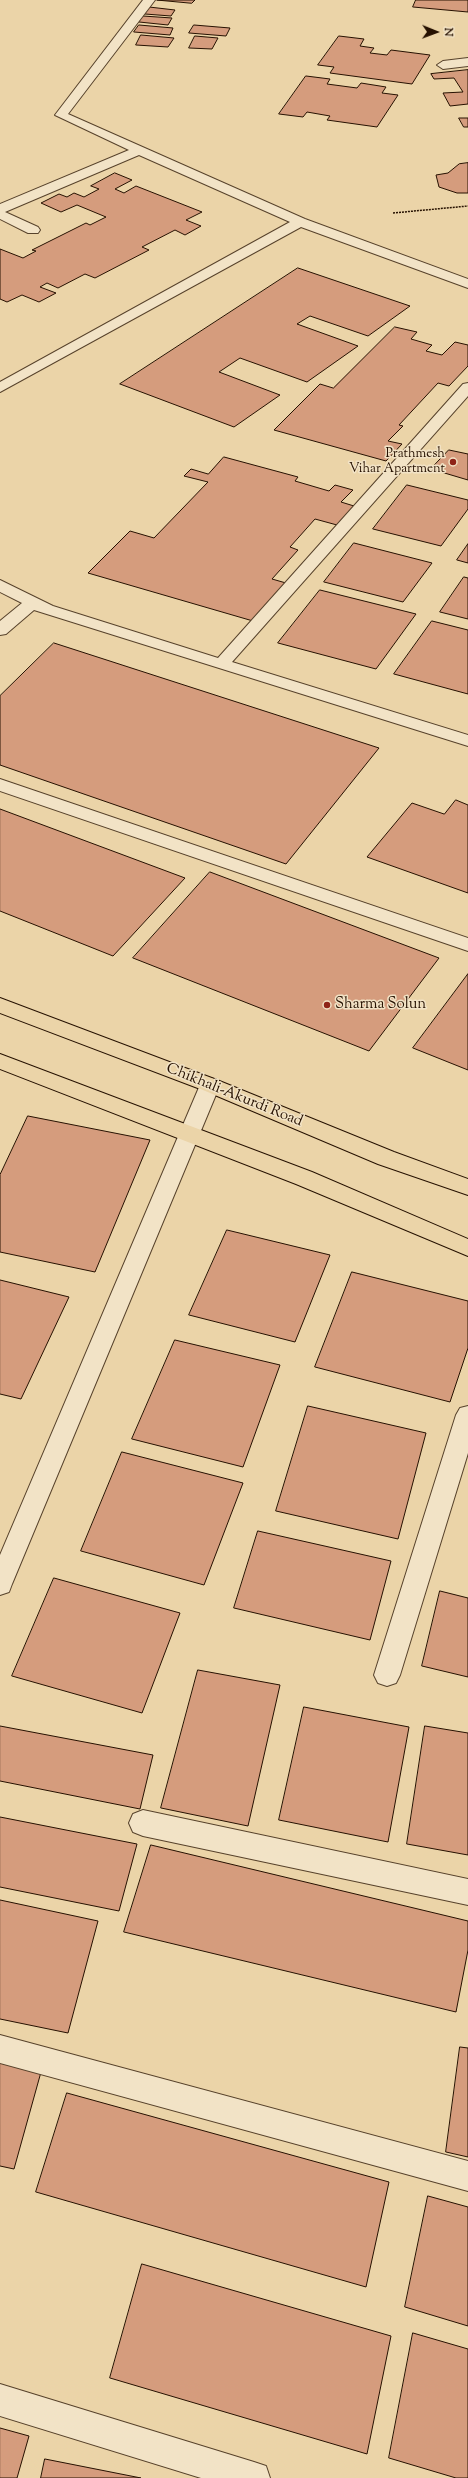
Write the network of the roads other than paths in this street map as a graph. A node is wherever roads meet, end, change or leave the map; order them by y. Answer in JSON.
{"nodes":[{"id":1,"x":149,"y":0,"type":"edge"},
{"id":2,"x":468,"y":62,"type":"edge"},
{"id":3,"x":443,"y":65,"type":"dead end"},
{"id":4,"x":140,"y":150,"type":"junction"},
{"id":5,"x":0,"y":210,"type":"edge"},
{"id":6,"x":0,"y":214,"type":"edge"},
{"id":7,"x":300,"y":222,"type":"junction"},
{"id":8,"x":33,"y":230,"type":"dead end"},
{"id":9,"x":468,"y":284,"type":"edge"},
{"id":10,"x":468,"y":387,"type":"edge"},
{"id":11,"x":0,"y":388,"type":"edge"},
{"id":12,"x":0,"y":585,"type":"edge"},
{"id":13,"x":33,"y":602,"type":"junction"},
{"id":14,"x":0,"y":630,"type":"edge"},
{"id":15,"x":222,"y":664,"type":"junction"},
{"id":16,"x":468,"y":741,"type":"edge"},
{"id":17,"x":0,"y":785,"type":"edge"},
{"id":18,"x":468,"y":945,"type":"edge"},
{"id":19,"x":0,"y":1005,"type":"edge"},
{"id":20,"x":0,"y":1061,"type":"edge"},
{"id":21,"x":210,"y":1085,"type":"junction"},
{"id":22,"x":190,"y":1134,"type":"junction"},
{"id":23,"x":468,"y":1187,"type":"edge"},
{"id":24,"x":468,"y":1248,"type":"edge"},
{"id":25,"x":468,"y":1415,"type":"edge"},
{"id":26,"x":0,"y":1584,"type":"edge"},
{"id":27,"x":387,"y":1676,"type":"dead end"},
{"id":28,"x":143,"y":1823,"type":"dead end"},
{"id":29,"x":468,"y":1892,"type":"edge"},
{"id":30,"x":0,"y":2049,"type":"edge"},
{"id":31,"x":468,"y":2176,"type":"edge"},
{"id":32,"x":0,"y":2400,"type":"edge"},
{"id":33,"x":254,"y":2478,"type":"edge"}],
"edges":[{"from":1,"to":4,"type":"street"},
{"from":2,"to":3,"type":"street"},
{"from":4,"to":5,"type":"street"},
{"from":4,"to":7,"type":"street"},
{"from":6,"to":8,"type":"street"},
{"from":7,"to":9,"type":"street"},
{"from":7,"to":11,"type":"street"},
{"from":10,"to":15,"type":"street"},
{"from":12,"to":13,"type":"street"},
{"from":13,"to":14,"type":"street"},
{"from":13,"to":15,"type":"street"},
{"from":15,"to":16,"type":"street"},
{"from":17,"to":18,"type":"street"},
{"from":19,"to":21,"type":"main road","name":"Chikhali-Akurdi Road"},
{"from":20,"to":22,"type":"main road"},
{"from":21,"to":22,"type":"street"},
{"from":21,"to":23,"type":"main road","name":"Chikhali-Akurdi Road"},
{"from":22,"to":24,"type":"main road"},
{"from":22,"to":26,"type":"street"},
{"from":25,"to":27,"type":"street"},
{"from":28,"to":29,"type":"street"},
{"from":30,"to":31,"type":"street"},
{"from":32,"to":33,"type":"street"}]}
